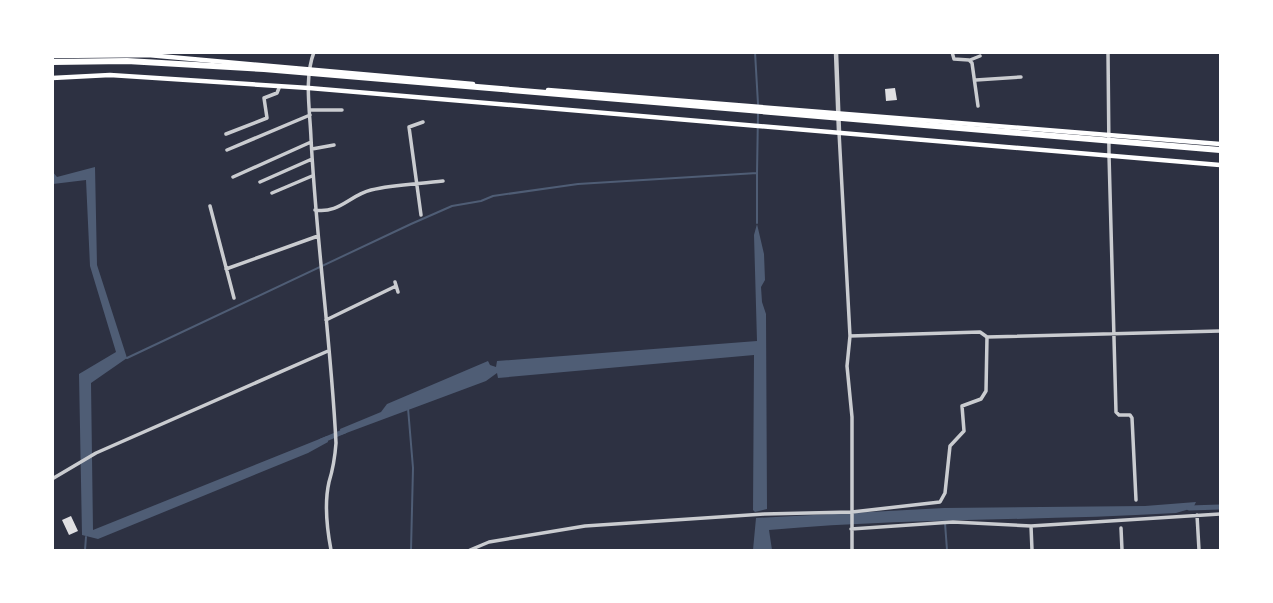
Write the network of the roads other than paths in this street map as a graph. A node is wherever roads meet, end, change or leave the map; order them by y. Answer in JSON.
{"nodes":[{"id":1,"x":314,"y":52,"type":"edge"},
{"id":2,"x":836,"y":52,"type":"edge"},
{"id":3,"x":952,"y":52,"type":"edge"},
{"id":4,"x":1108,"y":52,"type":"edge"},
{"id":5,"x":52,"y":56,"type":"edge"},
{"id":6,"x":980,"y":56,"type":"dead end"},
{"id":7,"x":971,"y":60,"type":"junction"},
{"id":8,"x":52,"y":64,"type":"edge"},
{"id":9,"x":310,"y":68,"type":"junction"},
{"id":10,"x":1021,"y":77,"type":"dead end"},
{"id":11,"x":52,"y":78,"type":"edge"},
{"id":12,"x":976,"y":80,"type":"junction"},
{"id":13,"x":279,"y":88,"type":"junction"},
{"id":14,"x":309,"y":88,"type":"junction"},
{"id":15,"x":978,"y":106,"type":"dead end"},
{"id":16,"x":342,"y":110,"type":"dead end"},
{"id":17,"x":310,"y":113,"type":"junction"},
{"id":18,"x":838,"y":113,"type":"junction"},
{"id":19,"x":423,"y":122,"type":"dead end"},
{"id":20,"x":839,"y":132,"type":"junction"},
{"id":21,"x":226,"y":134,"type":"dead end"},
{"id":22,"x":1109,"y":135,"type":"junction"},
{"id":23,"x":312,"y":142,"type":"junction"},
{"id":24,"x":1220,"y":144,"type":"edge"},
{"id":25,"x":334,"y":145,"type":"dead end"},
{"id":26,"x":311,"y":149,"type":"junction"},
{"id":27,"x":227,"y":150,"type":"dead end"},
{"id":28,"x":1220,"y":151,"type":"edge"},
{"id":29,"x":1108,"y":155,"type":"junction"},
{"id":30,"x":312,"y":159,"type":"junction"},
{"id":31,"x":1220,"y":165,"type":"edge"},
{"id":32,"x":312,"y":176,"type":"junction"},
{"id":33,"x":233,"y":177,"type":"dead end"},
{"id":34,"x":443,"y":181,"type":"dead end"},
{"id":35,"x":260,"y":182,"type":"dead end"},
{"id":36,"x":417,"y":184,"type":"junction"},
{"id":37,"x":272,"y":193,"type":"dead end"},
{"id":38,"x":210,"y":206,"type":"dead end"},
{"id":39,"x":315,"y":210,"type":"junction"},
{"id":40,"x":421,"y":215,"type":"dead end"},
{"id":41,"x":318,"y":236,"type":"junction"},
{"id":42,"x":226,"y":269,"type":"junction"},
{"id":43,"x":396,"y":287,"type":"dead end"},
{"id":44,"x":234,"y":298,"type":"dead end"},
{"id":45,"x":326,"y":320,"type":"junction"},
{"id":46,"x":1220,"y":331,"type":"edge"},
{"id":47,"x":1114,"y":333,"type":"junction"},
{"id":48,"x":850,"y":336,"type":"junction"},
{"id":49,"x":988,"y":337,"type":"junction"},
{"id":50,"x":328,"y":351,"type":"junction"},
{"id":51,"x":52,"y":479,"type":"edge"},
{"id":52,"x":1136,"y":500,"type":"dead end"},
{"id":53,"x":852,"y":512,"type":"junction"},
{"id":54,"x":1220,"y":514,"type":"edge"},
{"id":55,"x":1197,"y":515,"type":"junction"},
{"id":56,"x":1031,"y":526,"type":"junction"},
{"id":57,"x":851,"y":527,"type":"junction"},
{"id":58,"x":1121,"y":528,"type":"dead end"},
{"id":59,"x":331,"y":551,"type":"edge"},
{"id":60,"x":470,"y":551,"type":"edge"},
{"id":61,"x":852,"y":551,"type":"edge"},
{"id":62,"x":1032,"y":551,"type":"edge"},
{"id":63,"x":1122,"y":551,"type":"edge"},
{"id":64,"x":1199,"y":551,"type":"edge"}],
"edges":[{"from":1,"to":9,"type":"street"},
{"from":2,"to":18,"type":"street"},
{"from":3,"to":7,"type":"street"},
{"from":4,"to":22,"type":"street"},
{"from":5,"to":9,"type":"main road"},
{"from":6,"to":7,"type":"street"},
{"from":7,"to":12,"type":"street"},
{"from":8,"to":28,"type":"highway"},
{"from":9,"to":14,"type":"street"},
{"from":9,"to":18,"type":"main road"},
{"from":10,"to":12,"type":"street"},
{"from":11,"to":13,"type":"main road"},
{"from":12,"to":15,"type":"street"},
{"from":13,"to":14,"type":"main road"},
{"from":13,"to":21,"type":"street"},
{"from":14,"to":17,"type":"street"},
{"from":14,"to":20,"type":"main road"},
{"from":16,"to":17,"type":"street"},
{"from":17,"to":23,"type":"street"},
{"from":17,"to":27,"type":"street"},
{"from":18,"to":20,"type":"street"},
{"from":18,"to":22,"type":"main road"},
{"from":19,"to":36,"type":"street"},
{"from":20,"to":29,"type":"main road"},
{"from":20,"to":48,"type":"street"},
{"from":22,"to":24,"type":"main road"},
{"from":22,"to":29,"type":"street"},
{"from":23,"to":26,"type":"street"},
{"from":23,"to":33,"type":"street"},
{"from":25,"to":26,"type":"street"},
{"from":26,"to":30,"type":"street"},
{"from":29,"to":31,"type":"main road"},
{"from":29,"to":47,"type":"street"},
{"from":30,"to":32,"type":"street"},
{"from":30,"to":35,"type":"street"},
{"from":32,"to":37,"type":"street"},
{"from":32,"to":39,"type":"street"},
{"from":34,"to":36,"type":"street"},
{"from":36,"to":39,"type":"street"},
{"from":36,"to":40,"type":"street"},
{"from":38,"to":42,"type":"street"},
{"from":39,"to":41,"type":"street"},
{"from":41,"to":42,"type":"street"},
{"from":41,"to":45,"type":"street"},
{"from":42,"to":44,"type":"street"},
{"from":43,"to":45,"type":"street"},
{"from":45,"to":50,"type":"street"},
{"from":46,"to":47,"type":"street"},
{"from":47,"to":49,"type":"street"},
{"from":47,"to":52,"type":"street"},
{"from":48,"to":49,"type":"street"},
{"from":48,"to":53,"type":"street"},
{"from":49,"to":53,"type":"street"},
{"from":50,"to":51,"type":"street"},
{"from":50,"to":59,"type":"street"},
{"from":53,"to":57,"type":"street"},
{"from":53,"to":60,"type":"street"},
{"from":54,"to":55,"type":"street"},
{"from":55,"to":56,"type":"street"},
{"from":55,"to":64,"type":"street"},
{"from":56,"to":57,"type":"street"},
{"from":56,"to":62,"type":"street"},
{"from":57,"to":61,"type":"street"},
{"from":58,"to":63,"type":"street"}]}
